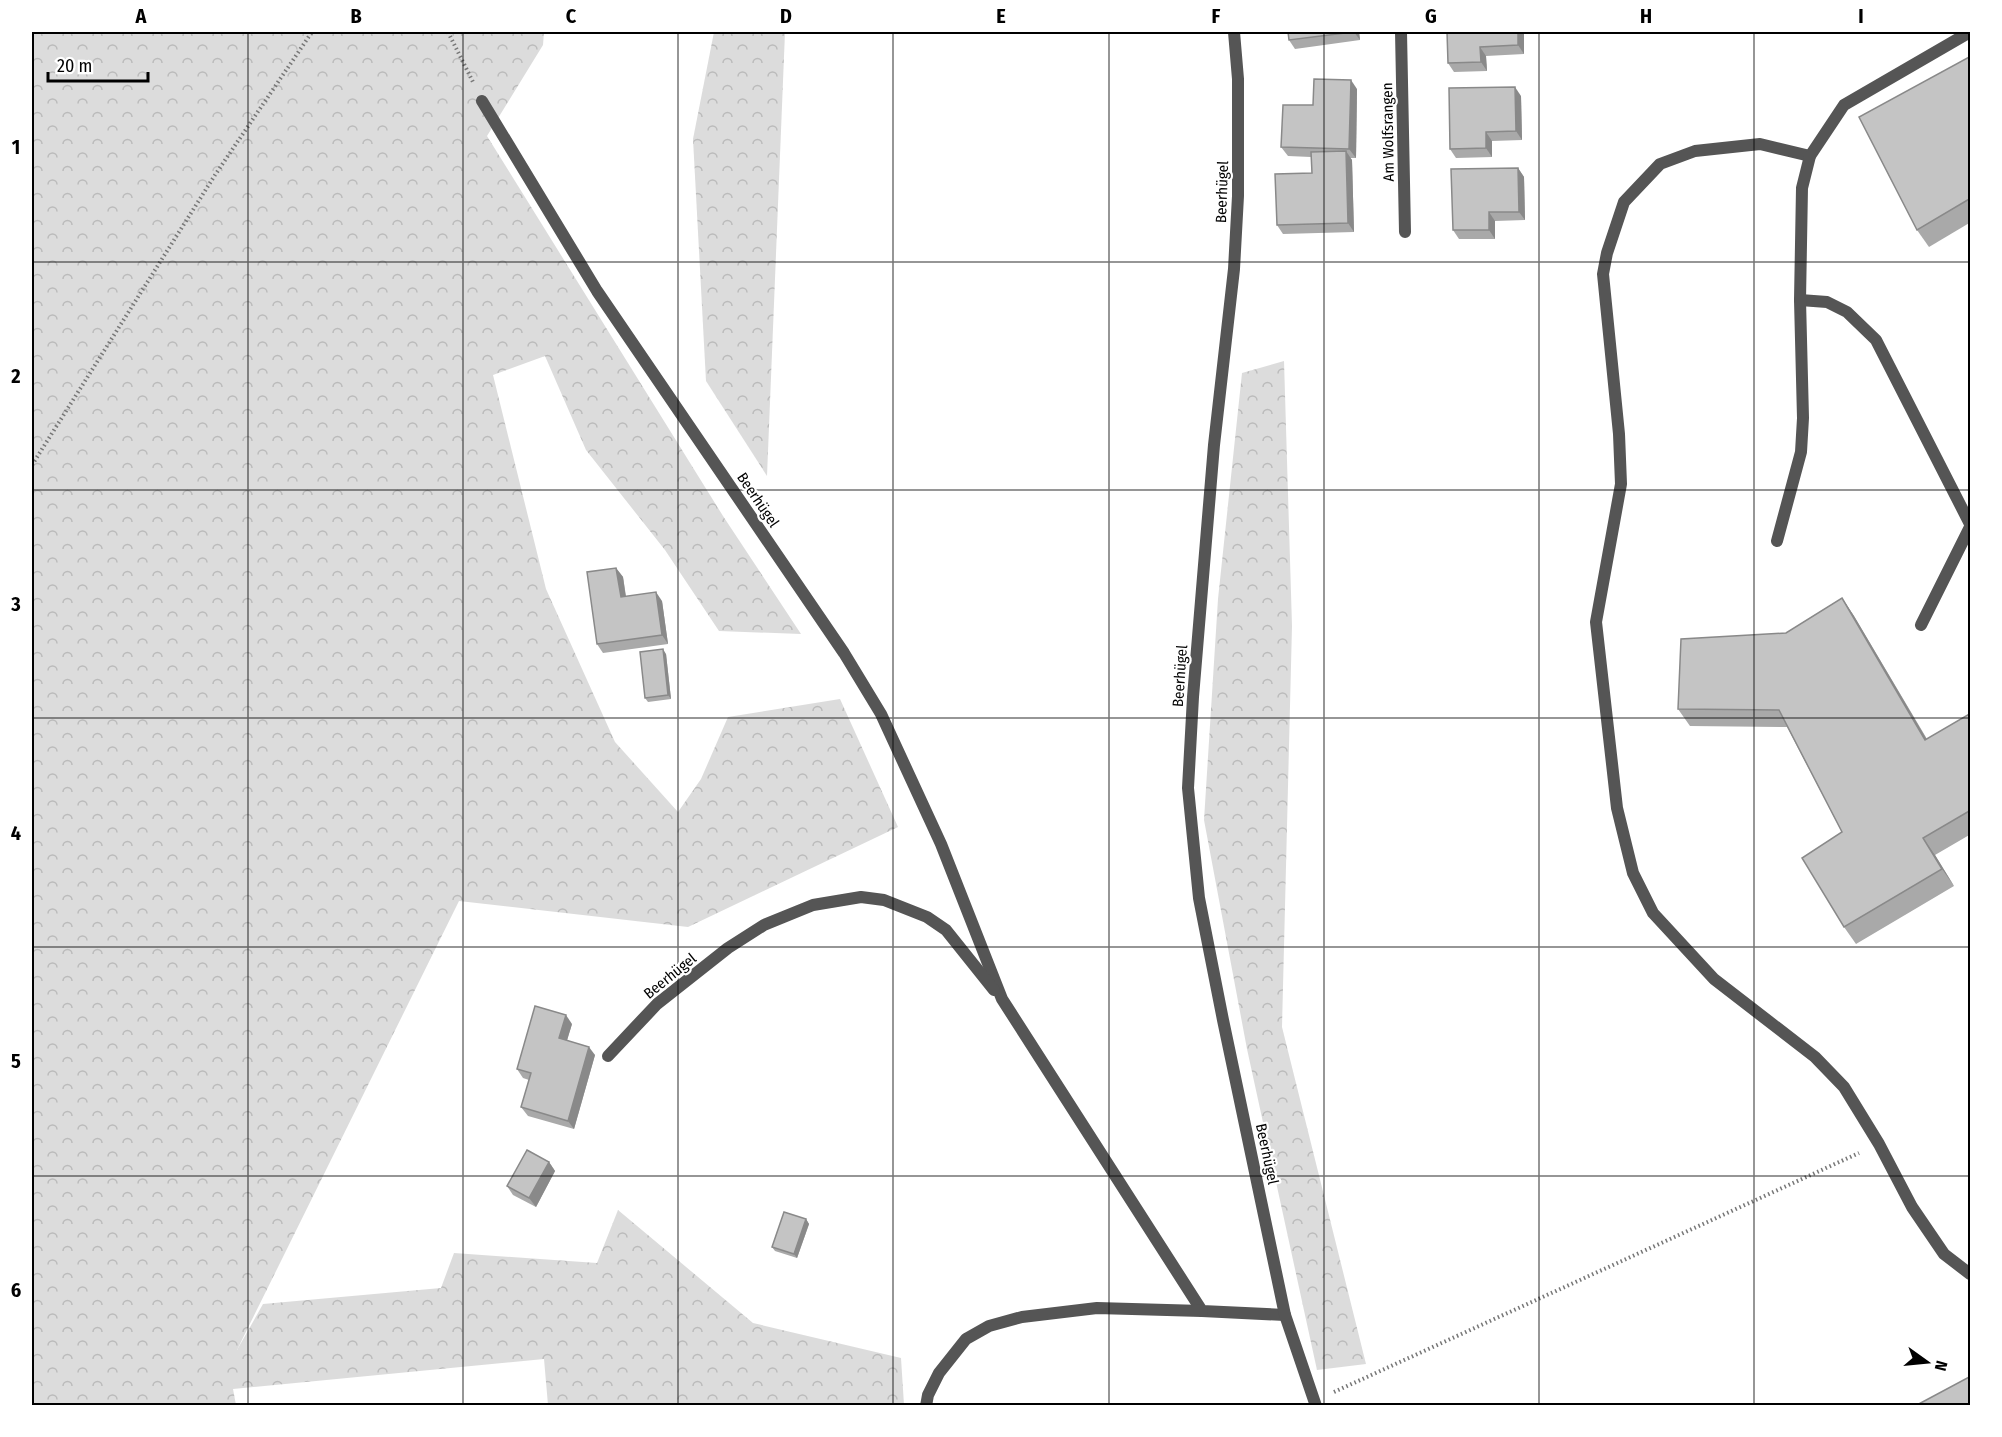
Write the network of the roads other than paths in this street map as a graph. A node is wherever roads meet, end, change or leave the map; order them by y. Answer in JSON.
{"nodes":[{"id":1,"x":1234,"y":32,"type":"edge"},
{"id":2,"x":1401,"y":32,"type":"edge"},
{"id":3,"x":1971,"y":32,"type":"edge"},
{"id":4,"x":482,"y":101,"type":"road end"},
{"id":5,"x":1810,"y":156,"type":"junction"},
{"id":6,"x":1405,"y":232,"type":"dead end"},
{"id":7,"x":1800,"y":300,"type":"junction"},
{"id":8,"x":1971,"y":526,"type":"edge"},
{"id":9,"x":1777,"y":541,"type":"dead end"},
{"id":10,"x":1921,"y":625,"type":"dead end"},
{"id":11,"x":1002,"y":999,"type":"junction"},
{"id":12,"x":609,"y":1056,"type":"dead end"},
{"id":13,"x":1971,"y":1274,"type":"edge"},
{"id":14,"x":1202,"y":1311,"type":"junction"},
{"id":15,"x":1285,"y":1315,"type":"junction"},
{"id":16,"x":1315,"y":1403,"type":"edge"},
{"id":17,"x":926,"y":1406,"type":"edge"}],
"edges":[{"from":1,"to":15,"type":"street","name":"Beerhügel"},
{"from":2,"to":6,"type":"street","name":"Am Wolfsrangen"},
{"from":3,"to":5,"type":"street"},
{"from":4,"to":11,"type":"street","name":"Beerhügel"},
{"from":5,"to":7,"type":"street"},
{"from":5,"to":13,"type":"street"},
{"from":7,"to":8,"type":"street"},
{"from":7,"to":9,"type":"street"},
{"from":8,"to":10,"type":"street"},
{"from":11,"to":12,"type":"street","name":"Beerhügel"},
{"from":11,"to":14,"type":"street","name":"Beerhügel"},
{"from":14,"to":15,"type":"street"},
{"from":14,"to":17,"type":"street"},
{"from":15,"to":16,"type":"street","name":"Beerhügel"}]}
